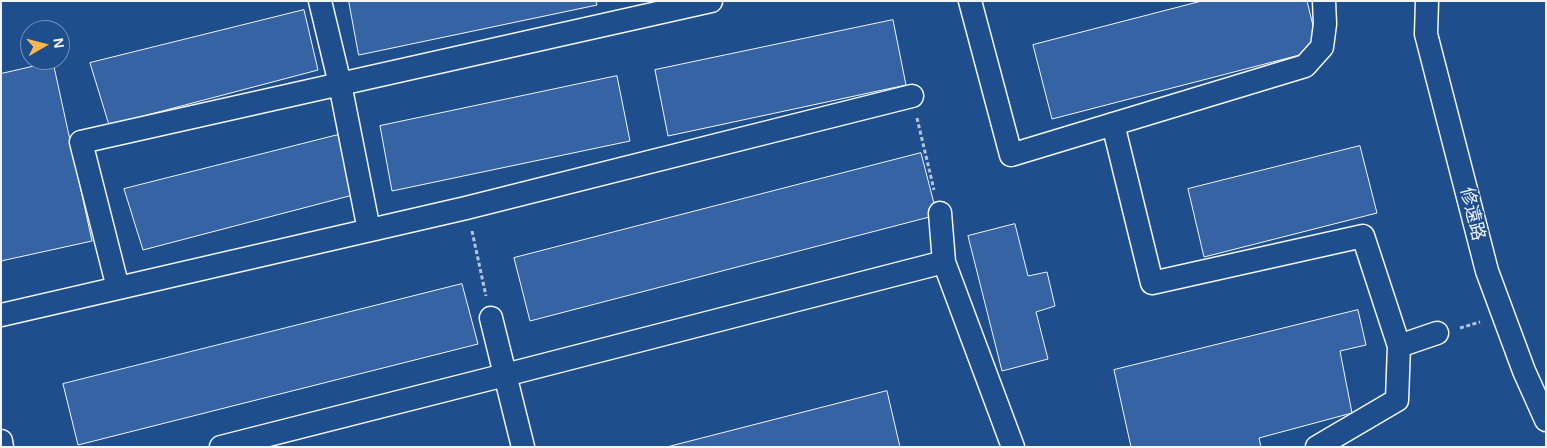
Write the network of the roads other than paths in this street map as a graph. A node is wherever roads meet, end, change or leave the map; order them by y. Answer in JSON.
{"nodes":[{"id":1,"x":320,"y":1,"type":"edge"},
{"id":2,"x":711,"y":1,"type":"edge"},
{"id":3,"x":970,"y":1,"type":"edge"},
{"id":4,"x":1324,"y":1,"type":"edge"},
{"id":5,"x":1427,"y":1,"type":"edge"},
{"id":6,"x":340,"y":84,"type":"junction"},
{"id":7,"x":912,"y":96,"type":"road end"},
{"id":8,"x":1112,"y":124,"type":"junction"},
{"id":9,"x":940,"y":213,"type":"road end"},
{"id":10,"x":369,"y":230,"type":"junction"},
{"id":11,"x":944,"y":262,"type":"junction"},
{"id":12,"x":118,"y":288,"type":"junction"},
{"id":13,"x":1,"y":315,"type":"edge"},
{"id":14,"x":491,"y":318,"type":"road end"},
{"id":15,"x":1437,"y":333,"type":"road end"},
{"id":16,"x":1399,"y":346,"type":"junction"},
{"id":17,"x":505,"y":375,"type":"junction"},
{"id":18,"x":1546,"y":420,"type":"edge"},
{"id":19,"x":1,"y":441,"type":"edge"},
{"id":20,"x":2,"y":447,"type":"edge"},
{"id":21,"x":221,"y":447,"type":"edge"},
{"id":22,"x":523,"y":447,"type":"edge"},
{"id":23,"x":1013,"y":447,"type":"edge"},
{"id":24,"x":1318,"y":447,"type":"edge"}],
"edges":[{"from":1,"to":6,"type":"street"},
{"from":2,"to":6,"type":"street"},
{"from":3,"to":8,"type":"street"},
{"from":4,"to":8,"type":"street"},
{"from":5,"to":18,"type":"street","name":"修遠路"},
{"from":6,"to":10,"type":"street"},
{"from":6,"to":12,"type":"street"},
{"from":7,"to":10,"type":"street"},
{"from":8,"to":16,"type":"street"},
{"from":9,"to":11,"type":"street"},
{"from":10,"to":12,"type":"street"},
{"from":11,"to":17,"type":"street"},
{"from":11,"to":23,"type":"street"},
{"from":12,"to":13,"type":"street"},
{"from":14,"to":17,"type":"street"},
{"from":15,"to":16,"type":"street"},
{"from":16,"to":24,"type":"street"},
{"from":17,"to":21,"type":"street"},
{"from":17,"to":22,"type":"street"},
{"from":19,"to":20,"type":"street"}]}
